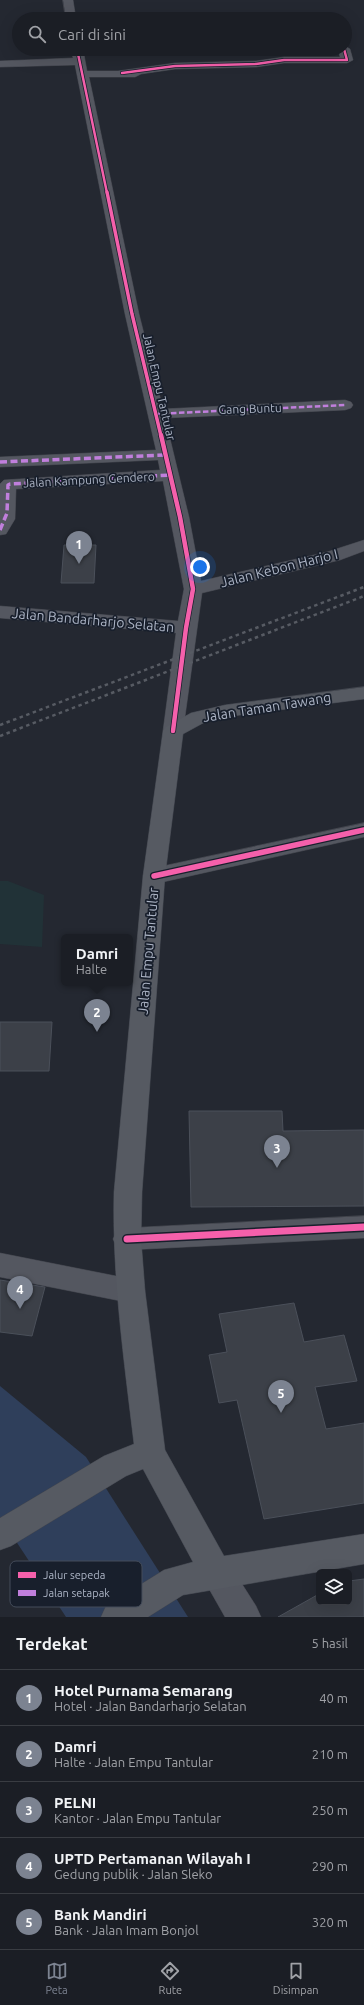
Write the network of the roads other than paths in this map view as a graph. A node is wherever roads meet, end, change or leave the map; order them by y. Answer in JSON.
{"nodes":[{"id":1,"x":68,"y":0,"type":"edge"},
{"id":2,"x":70,"y":12,"type":"edge"},
{"id":3,"x":285,"y":56,"type":"edge"},
{"id":4,"x":310,"y":56,"type":"edge"},
{"id":5,"x":346,"y":56,"type":"edge"},
{"id":6,"x":80,"y":61,"type":"edge"},
{"id":7,"x":0,"y":64,"type":"edge"},
{"id":8,"x":122,"y":73,"type":"junction"},
{"id":9,"x":245,"y":76,"type":"dead end"},
{"id":10,"x":345,"y":405,"type":"dead end"},
{"id":11,"x":155,"y":414,"type":"junction"},
{"id":12,"x":165,"y":455,"type":"junction"},
{"id":13,"x":0,"y":462,"type":"edge"},
{"id":14,"x":170,"y":475,"type":"junction"},
{"id":15,"x":0,"y":530,"type":"edge"},
{"id":16,"x":364,"y":545,"type":"edge"},
{"id":17,"x":193,"y":589,"type":"junction"},
{"id":18,"x":0,"y":612,"type":"edge"},
{"id":19,"x":186,"y":628,"type":"junction"},
{"id":20,"x":364,"y":693,"type":"edge"},
{"id":21,"x":173,"y":731,"type":"junction"},
{"id":22,"x":364,"y":830,"type":"edge"},
{"id":23,"x":154,"y":876,"type":"junction"},
{"id":24,"x":364,"y":1227,"type":"edge"},
{"id":25,"x":127,"y":1239,"type":"junction"},
{"id":26,"x":0,"y":1265,"type":"edge"},
{"id":27,"x":131,"y":1291,"type":"junction"},
{"id":28,"x":150,"y":1452,"type":"junction"},
{"id":29,"x":0,"y":1535,"type":"edge"},
{"id":30,"x":364,"y":1549,"type":"edge"},
{"id":31,"x":216,"y":1572,"type":"junction"},
{"id":32,"x":142,"y":1602,"type":"edge"},
{"id":33,"x":134,"y":1607,"type":"edge"},
{"id":34,"x":118,"y":1617,"type":"edge"},
{"id":35,"x":244,"y":1617,"type":"edge"}],
"edges":[{"from":1,"to":2,"type":"street"},
{"from":3,"to":8,"type":"street"},
{"from":4,"to":5,"type":"street"},
{"from":6,"to":7,"type":"street"},
{"from":6,"to":8,"type":"street"},
{"from":6,"to":11,"type":"street","name":"Jalan Empu Tantular"},
{"from":8,"to":9,"type":"street"},
{"from":10,"to":11,"type":"street","name":"Gang Buntu"},
{"from":11,"to":12,"type":"street","name":"Jalan Empu Tantular"},
{"from":12,"to":13,"type":"street","name":"Jalan Kampung Gendero"},
{"from":12,"to":14,"type":"street","name":"Jalan Empu Tantular"},
{"from":14,"to":15,"type":"street","name":"Jalan Kampung Gendero"},
{"from":14,"to":17,"type":"street","name":"Jalan Empu Tantular"},
{"from":16,"to":17,"type":"street","name":"Jalan Kebon Harjo I"},
{"from":17,"to":19,"type":"street","name":"Jalan Empu Tantular"},
{"from":18,"to":19,"type":"street","name":"Jalan Bandarharjo Selatan"},
{"from":19,"to":21,"type":"street","name":"Jalan Empu Tantular"},
{"from":20,"to":21,"type":"main road","name":"Jalan Taman Tawang"},
{"from":21,"to":23,"type":"main road","name":"Jalan Empu Tantular"},
{"from":22,"to":23,"type":"street"},
{"from":23,"to":25,"type":"main road","name":"Jalan Empu Tantular"},
{"from":24,"to":25,"type":"street"},
{"from":25,"to":27,"type":"main road","name":"Jalan Empu Tantular"},
{"from":26,"to":27,"type":"street"},
{"from":27,"to":28,"type":"main road","name":"Jalan Empu Tantular"},
{"from":28,"to":29,"type":"main road"},
{"from":28,"to":31,"type":"main road"},
{"from":30,"to":31,"type":"main road"},
{"from":31,"to":32,"type":"main road"},
{"from":31,"to":35,"type":"street"},
{"from":33,"to":34,"type":"main road"}]}
